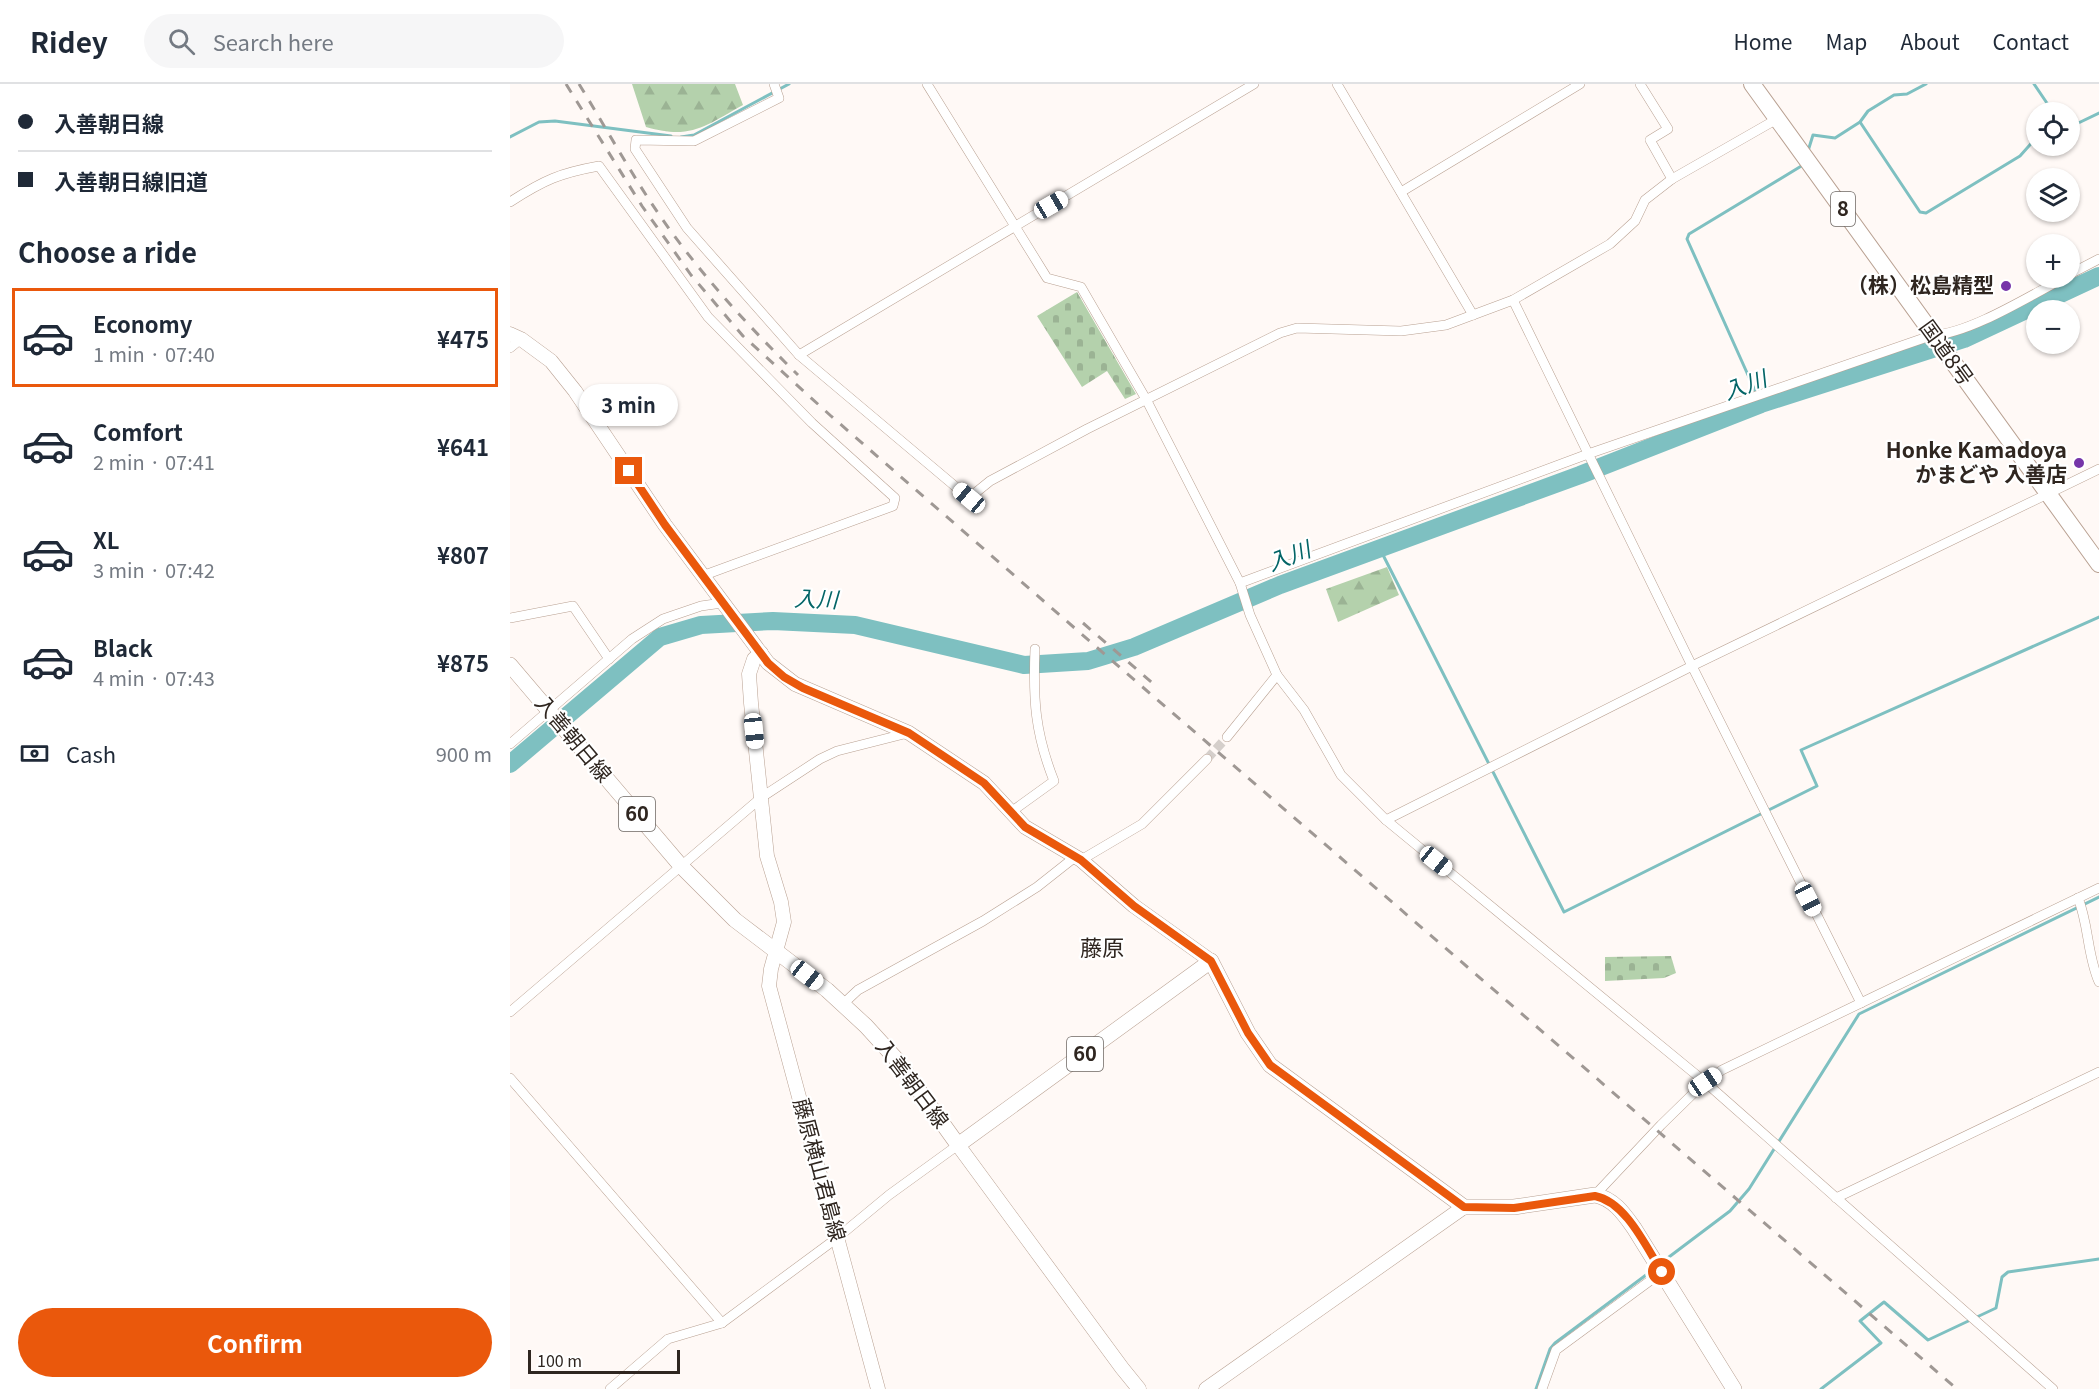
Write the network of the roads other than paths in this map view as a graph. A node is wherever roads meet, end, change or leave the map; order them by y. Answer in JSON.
{"nodes":[{"id":1,"x":774,"y":84,"type":"edge"},
{"id":2,"x":927,"y":84,"type":"edge"},
{"id":3,"x":1254,"y":84,"type":"edge"},
{"id":4,"x":1337,"y":84,"type":"edge"},
{"id":5,"x":1580,"y":84,"type":"edge"},
{"id":6,"x":1640,"y":84,"type":"edge"},
{"id":7,"x":1752,"y":84,"type":"edge"},
{"id":8,"x":1777,"y":118,"type":"junction"},
{"id":9,"x":1672,"y":178,"type":"junction"},
{"id":10,"x":1401,"y":192,"type":"junction"},
{"id":11,"x":510,"y":202,"type":"edge"},
{"id":12,"x":1013,"y":227,"type":"junction"},
{"id":13,"x":2099,"y":259,"type":"edge"},
{"id":14,"x":2080,"y":269,"type":"edge"},
{"id":15,"x":2045,"y":288,"type":"edge"},
{"id":16,"x":1513,"y":300,"type":"junction"},
{"id":17,"x":1473,"y":315,"type":"junction"},
{"id":18,"x":1933,"y":334,"type":"junction"},
{"id":19,"x":516,"y":336,"type":"edge"},
{"id":20,"x":510,"y":348,"type":"edge"},
{"id":21,"x":799,"y":355,"type":"junction"},
{"id":22,"x":1147,"y":401,"type":"junction"},
{"id":23,"x":1588,"y":454,"type":"junction"},
{"id":24,"x":2099,"y":469,"type":"edge"},
{"id":25,"x":2048,"y":494,"type":"junction"},
{"id":26,"x":2099,"y":564,"type":"edge"},
{"id":27,"x":702,"y":576,"type":"junction"},
{"id":28,"x":1240,"y":583,"type":"junction"},
{"id":29,"x":724,"y":606,"type":"junction"},
{"id":30,"x":510,"y":618,"type":"edge"},
{"id":31,"x":1035,"y":649,"type":"dead end"},
{"id":32,"x":761,"y":653,"type":"junction"},
{"id":33,"x":609,"y":659,"type":"junction"},
{"id":34,"x":510,"y":665,"type":"edge"},
{"id":35,"x":1692,"y":666,"type":"junction"},
{"id":36,"x":1277,"y":675,"type":"junction"},
{"id":37,"x":549,"y":710,"type":"junction"},
{"id":38,"x":909,"y":733,"type":"junction"},
{"id":39,"x":1227,"y":737,"type":"tunnel mouth"},
{"id":40,"x":510,"y":744,"type":"edge"},
{"id":41,"x":1208,"y":759,"type":"tunnel mouth"},
{"id":42,"x":762,"y":796,"type":"junction"},
{"id":43,"x":1011,"y":812,"type":"junction"},
{"id":44,"x":1386,"y":820,"type":"junction"},
{"id":45,"x":1078,"y":858,"type":"junction"},
{"id":46,"x":681,"y":866,"type":"junction"},
{"id":47,"x":2099,"y":888,"type":"edge"},
{"id":48,"x":2078,"y":898,"type":"junction"},
{"id":49,"x":777,"y":951,"type":"junction"},
{"id":50,"x":1211,"y":961,"type":"junction"},
{"id":51,"x":2099,"y":982,"type":"edge"},
{"id":52,"x":1861,"y":1003,"type":"junction"},
{"id":53,"x":843,"y":1004,"type":"junction"},
{"id":54,"x":510,"y":1012,"type":"edge"},
{"id":55,"x":2099,"y":1072,"type":"edge"},
{"id":56,"x":510,"y":1078,"type":"edge"},
{"id":57,"x":1705,"y":1082,"type":"junction"},
{"id":58,"x":958,"y":1145,"type":"junction"},
{"id":59,"x":1595,"y":1196,"type":"junction"},
{"id":60,"x":1836,"y":1198,"type":"junction"},
{"id":61,"x":1464,"y":1207,"type":"junction"},
{"id":62,"x":837,"y":1238,"type":"junction"},
{"id":63,"x":1662,"y":1272,"type":"junction"},
{"id":64,"x":722,"y":1323,"type":"junction"},
{"id":65,"x":609,"y":1389,"type":"edge"},
{"id":66,"x":878,"y":1389,"type":"edge"},
{"id":67,"x":1139,"y":1389,"type":"edge"},
{"id":68,"x":1206,"y":1389,"type":"edge"},
{"id":69,"x":1542,"y":1389,"type":"edge"},
{"id":70,"x":1734,"y":1389,"type":"edge"},
{"id":71,"x":2053,"y":1389,"type":"edge"}],
"edges":[{"from":1,"to":21,"type":"street"},
{"from":2,"to":12,"type":"street"},
{"from":3,"to":12,"type":"street"},
{"from":4,"to":10,"type":"street"},
{"from":5,"to":10,"type":"street"},
{"from":6,"to":9,"type":"street"},
{"from":7,"to":8,"type":"highway","name":"国道8号","number":"8"},
{"from":8,"to":9,"type":"street"},
{"from":8,"to":18,"type":"highway","name":"国道8号","number":"8"},
{"from":9,"to":16,"type":"street"},
{"from":10,"to":17,"type":"street"},
{"from":11,"to":27,"type":"street"},
{"from":12,"to":21,"type":"street"},
{"from":12,"to":22,"type":"street"},
{"from":13,"to":14,"type":"street"},
{"from":15,"to":18,"type":"street"},
{"from":16,"to":17,"type":"street"},
{"from":16,"to":23,"type":"street"},
{"from":17,"to":22,"type":"street"},
{"from":18,"to":23,"type":"street"},
{"from":18,"to":25,"type":"highway","name":"国道8号","number":"8"},
{"from":19,"to":20,"type":"street"},
{"from":19,"to":27,"type":"street"},
{"from":21,"to":22,"type":"street"},
{"from":22,"to":28,"type":"street"},
{"from":23,"to":28,"type":"street"},
{"from":23,"to":35,"type":"street"},
{"from":24,"to":25,"type":"street"},
{"from":25,"to":26,"type":"highway","name":"国道8号","number":"8"},
{"from":25,"to":35,"type":"street"},
{"from":27,"to":29,"type":"street"},
{"from":28,"to":36,"type":"street"},
{"from":29,"to":32,"type":"street"},
{"from":29,"to":33,"type":"street"},
{"from":30,"to":33,"type":"street"},
{"from":31,"to":43,"type":"street"},
{"from":32,"to":38,"type":"street"},
{"from":32,"to":42,"type":"street","name":"藤原横山君島線"},
{"from":33,"to":37,"type":"street"},
{"from":34,"to":37,"type":"main road","name":"入善朝日線","number":"60"},
{"from":35,"to":44,"type":"street"},
{"from":35,"to":52,"type":"street"},
{"from":36,"to":39,"type":"street"},
{"from":36,"to":44,"type":"street"},
{"from":37,"to":40,"type":"street"},
{"from":37,"to":46,"type":"main road","name":"入善朝日線","number":"60"},
{"from":38,"to":42,"type":"street"},
{"from":38,"to":43,"type":"street"},
{"from":41,"to":45,"type":"street"},
{"from":42,"to":46,"type":"street"},
{"from":42,"to":49,"type":"street","name":"藤原横山君島線"},
{"from":43,"to":45,"type":"street"},
{"from":44,"to":57,"type":"street"},
{"from":45,"to":50,"type":"street"},
{"from":45,"to":53,"type":"street"},
{"from":46,"to":49,"type":"main road","name":"入善朝日線","number":"60"},
{"from":46,"to":54,"type":"street"},
{"from":47,"to":48,"type":"street"},
{"from":48,"to":51,"type":"street"},
{"from":48,"to":52,"type":"street"},
{"from":49,"to":53,"type":"main road","name":"入善朝日線","number":"60"},
{"from":49,"to":62,"type":"street","name":"藤原横山君島線"},
{"from":50,"to":58,"type":"main road","name":"入善朝日線","number":"60"},
{"from":50,"to":61,"type":"main road"},
{"from":52,"to":57,"type":"street"},
{"from":53,"to":58,"type":"main road","name":"入善朝日線","number":"60"},
{"from":55,"to":60,"type":"street"},
{"from":56,"to":64,"type":"street"},
{"from":57,"to":59,"type":"street"},
{"from":57,"to":60,"type":"street"},
{"from":58,"to":62,"type":"street"},
{"from":58,"to":67,"type":"street"},
{"from":59,"to":61,"type":"main road"},
{"from":59,"to":63,"type":"main road"},
{"from":60,"to":71,"type":"street"},
{"from":61,"to":68,"type":"street"},
{"from":62,"to":64,"type":"street"},
{"from":62,"to":66,"type":"street","name":"藤原横山君島線"},
{"from":63,"to":69,"type":"street"},
{"from":63,"to":70,"type":"main road"},
{"from":64,"to":65,"type":"street"}]}
